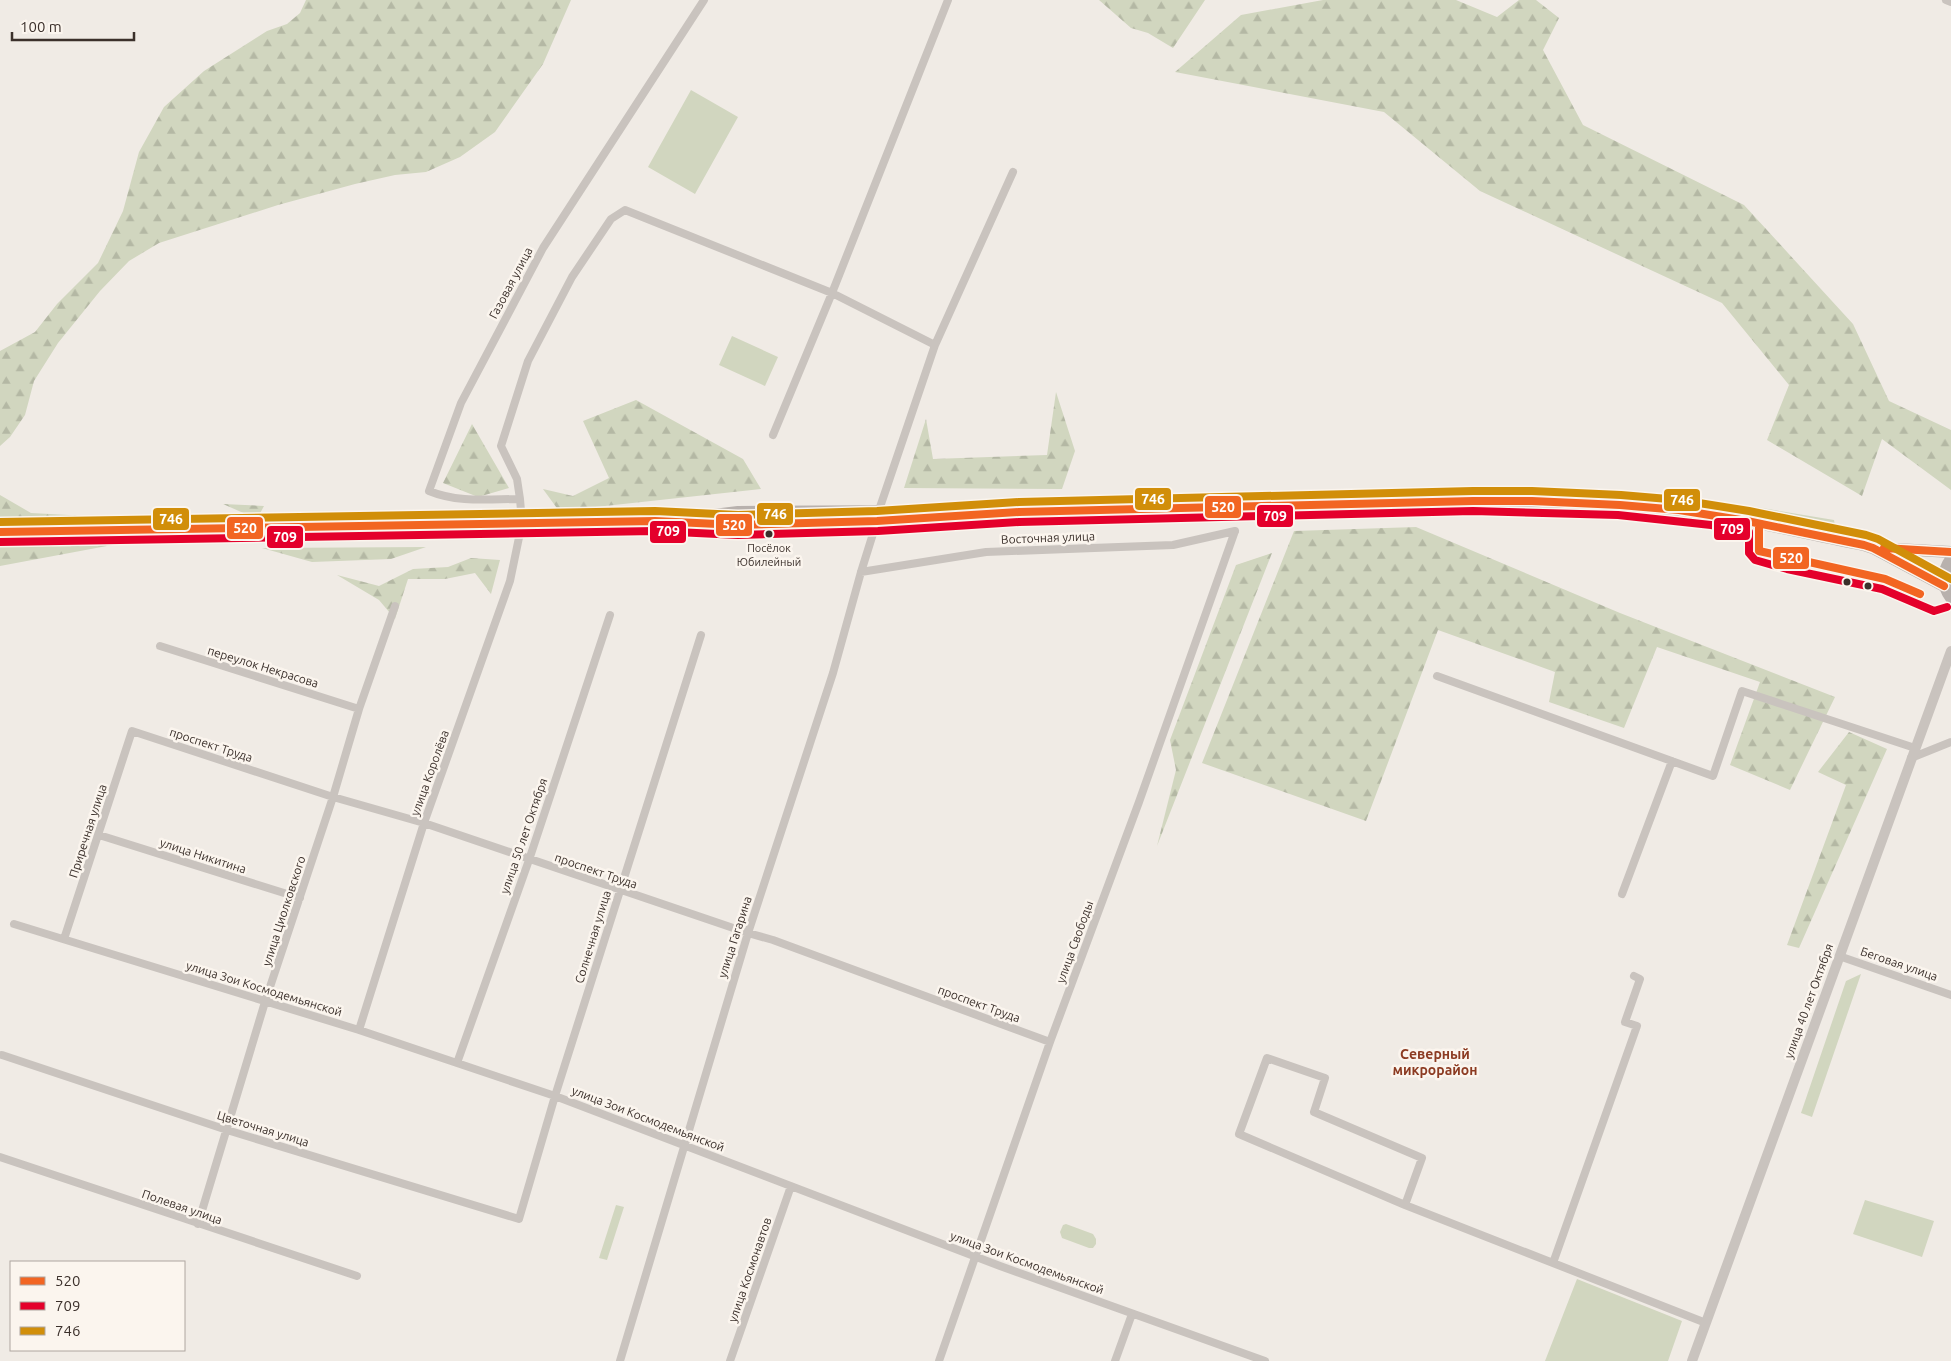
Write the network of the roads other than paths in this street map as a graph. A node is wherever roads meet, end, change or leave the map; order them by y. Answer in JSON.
{"nodes":[{"id":1,"x":704,"y":0,"type":"edge"},
{"id":2,"x":948,"y":0,"type":"edge"},
{"id":3,"x":1946,"y":0,"type":"edge"},
{"id":4,"x":1951,"y":2,"type":"edge"},
{"id":5,"x":1013,"y":172,"type":"dead end"},
{"id":6,"x":832,"y":293,"type":"junction"},
{"id":7,"x":935,"y":345,"type":"junction"},
{"id":8,"x":773,"y":435,"type":"dead end"},
{"id":9,"x":520,"y":499,"type":"junction"},
{"id":10,"x":878,"y":516,"type":"junction"},
{"id":11,"x":522,"y":524,"type":"junction"},
{"id":12,"x":1235,"y":531,"type":"joint"},
{"id":13,"x":0,"y":532,"type":"edge"},
{"id":14,"x":1873,"y":548,"type":"junction"},
{"id":15,"x":1951,"y":552,"type":"edge"},
{"id":16,"x":1951,"y":559,"type":"edge"},
{"id":17,"x":861,"y":572,"type":"junction"},
{"id":18,"x":1944,"y":586,"type":"junction"},
{"id":19,"x":1951,"y":598,"type":"edge"},
{"id":20,"x":395,"y":606,"type":"dead end"},
{"id":21,"x":610,"y":615,"type":"dead end"},
{"id":22,"x":701,"y":635,"type":"dead end"},
{"id":23,"x":160,"y":646,"type":"dead end"},
{"id":24,"x":1951,"y":651,"type":"edge"},
{"id":25,"x":1437,"y":676,"type":"dead end"},
{"id":26,"x":359,"y":709,"type":"junction"},
{"id":27,"x":132,"y":731,"type":"joint"},
{"id":28,"x":1951,"y":742,"type":"edge"},
{"id":29,"x":1913,"y":753,"type":"junction"},
{"id":30,"x":1672,"y":761,"type":"junction"},
{"id":31,"x":333,"y":797,"type":"junction"},
{"id":32,"x":424,"y":823,"type":"junction"},
{"id":33,"x":99,"y":835,"type":"junction"},
{"id":34,"x":529,"y":860,"type":"junction"},
{"id":35,"x":620,"y":890,"type":"junction"},
{"id":36,"x":1622,"y":894,"type":"dead end"},
{"id":37,"x":300,"y":898,"type":"junction"},
{"id":38,"x":14,"y":924,"type":"dead end"},
{"id":39,"x":748,"y":933,"type":"junction"},
{"id":40,"x":64,"y":939,"type":"junction"},
{"id":41,"x":1839,"y":956,"type":"junction"},
{"id":42,"x":1634,"y":976,"type":"dead end"},
{"id":43,"x":1951,"y":995,"type":"edge"},
{"id":44,"x":265,"y":1002,"type":"junction"},
{"id":45,"x":359,"y":1030,"type":"junction"},
{"id":46,"x":1050,"y":1042,"type":"junction"},
{"id":47,"x":2,"y":1055,"type":"dead end"},
{"id":48,"x":457,"y":1063,"type":"junction"},
{"id":49,"x":555,"y":1096,"type":"junction"},
{"id":50,"x":227,"y":1130,"type":"junction"},
{"id":51,"x":683,"y":1145,"type":"junction"},
{"id":52,"x":0,"y":1157,"type":"edge"},
{"id":53,"x":791,"y":1186,"type":"junction"},
{"id":54,"x":1405,"y":1205,"type":"junction"},
{"id":55,"x":520,"y":1219,"type":"joint"},
{"id":56,"x":198,"y":1224,"type":"junction"},
{"id":57,"x":975,"y":1256,"type":"junction"},
{"id":58,"x":1553,"y":1263,"type":"junction"},
{"id":59,"x":357,"y":1276,"type":"dead end"},
{"id":60,"x":1132,"y":1314,"type":"junction"},
{"id":61,"x":1706,"y":1323,"type":"junction"},
{"id":62,"x":620,"y":1361,"type":"edge"},
{"id":63,"x":730,"y":1361,"type":"edge"},
{"id":64,"x":939,"y":1361,"type":"edge"},
{"id":65,"x":1115,"y":1361,"type":"edge"},
{"id":66,"x":1265,"y":1361,"type":"edge"},
{"id":67,"x":1692,"y":1361,"type":"edge"}],
"edges":[{"from":1,"to":9,"type":"street","name":"Газовая улица"},
{"from":2,"to":6,"type":"street"},
{"from":3,"to":4,"type":"street"},
{"from":5,"to":7,"type":"street","name":"улица Гагарина"},
{"from":6,"to":7,"type":"street"},
{"from":6,"to":8,"type":"street"},
{"from":6,"to":9,"type":"street"},
{"from":7,"to":10,"type":"street","name":"улица Гагарина"},
{"from":9,"to":11,"type":"street"},
{"from":10,"to":11,"type":"main road"},
{"from":10,"to":14,"type":"main road"},
{"from":10,"to":17,"type":"street","name":"улица Гагарина"},
{"from":11,"to":13,"type":"main road"},
{"from":11,"to":32,"type":"street","name":"улица Королёва"},
{"from":12,"to":17,"type":"street","name":"Восточная улица"},
{"from":12,"to":46,"type":"street","name":"улица Свободы"},
{"from":14,"to":15,"type":"main road"},
{"from":14,"to":18,"type":"main road"},
{"from":16,"to":18,"type":"main road"},
{"from":17,"to":39,"type":"street","name":"улица Гагарина"},
{"from":18,"to":19,"type":"main road"},
{"from":20,"to":26,"type":"street","name":"улица Циолковского"},
{"from":21,"to":34,"type":"street","name":"улица 50 лет Октября"},
{"from":22,"to":35,"type":"street","name":"Солнечная улица"},
{"from":23,"to":26,"type":"street","name":"переулок Некрасова"},
{"from":24,"to":29,"type":"street","name":"улица 40 лет Октября"},
{"from":25,"to":30,"type":"street"},
{"from":26,"to":31,"type":"street","name":"улица Циолковского"},
{"from":27,"to":31,"type":"street","name":"проспект Труда"},
{"from":27,"to":33,"type":"street","name":"Приречная улица"},
{"from":28,"to":29,"type":"street"},
{"from":29,"to":30,"type":"street"},
{"from":29,"to":41,"type":"street","name":"улица 40 лет Октября"},
{"from":30,"to":36,"type":"street"},
{"from":31,"to":32,"type":"street","name":"проспект Труда"},
{"from":31,"to":37,"type":"street","name":"улица Циолковского"},
{"from":32,"to":34,"type":"street","name":"проспект Труда"},
{"from":32,"to":45,"type":"street","name":"улица Королёва"},
{"from":33,"to":37,"type":"street","name":"улица Никитина"},
{"from":33,"to":40,"type":"street","name":"Приречная улица"},
{"from":34,"to":35,"type":"street","name":"проспект Труда"},
{"from":34,"to":48,"type":"street","name":"улица 50 лет Октября"},
{"from":35,"to":39,"type":"street","name":"проспект Труда"},
{"from":35,"to":49,"type":"street","name":"Солнечная улица"},
{"from":37,"to":44,"type":"street","name":"улица Циолковского"},
{"from":38,"to":40,"type":"street","name":"улица Зои Космодемьянской"},
{"from":39,"to":46,"type":"street","name":"проспект Труда"},
{"from":39,"to":51,"type":"street","name":"улица Гагарина"},
{"from":40,"to":44,"type":"street","name":"улица Зои Космодемьянской"},
{"from":41,"to":43,"type":"street","name":"Беговая улица"},
{"from":41,"to":61,"type":"street","name":"улица 40 лет Октября"},
{"from":42,"to":58,"type":"street"},
{"from":44,"to":45,"type":"street","name":"улица Зои Космодемьянской"},
{"from":44,"to":50,"type":"street","name":"улица Циолковского"},
{"from":45,"to":48,"type":"street","name":"улица Зои Космодемьянской"},
{"from":46,"to":57,"type":"street","name":"улица Свободы"},
{"from":47,"to":50,"type":"street","name":"Цветочная улица"},
{"from":48,"to":49,"type":"street","name":"улица Зои Космодемьянской"},
{"from":49,"to":51,"type":"street","name":"улица Зои Космодемьянской"},
{"from":49,"to":55,"type":"street","name":"Солнечная улица"},
{"from":50,"to":55,"type":"street","name":"Цветочная улица"},
{"from":50,"to":56,"type":"street","name":"улица Циолковского"},
{"from":51,"to":53,"type":"street","name":"улица Зои Космодемьянской"},
{"from":51,"to":62,"type":"street","name":"улица Гагарина"},
{"from":52,"to":56,"type":"street","name":"Полевая улица"},
{"from":53,"to":57,"type":"street","name":"улица Зои Космодемьянской"},
{"from":53,"to":63,"type":"street","name":"улица Космонавтов"},
{"from":54,"to":54,"type":"street"},
{"from":54,"to":58,"type":"street"},
{"from":56,"to":59,"type":"street","name":"Полевая улица"},
{"from":57,"to":60,"type":"street","name":"улица Зои Космодемьянской"},
{"from":57,"to":64,"type":"street","name":"улица Свободы"},
{"from":58,"to":61,"type":"street"},
{"from":60,"to":65,"type":"street"},
{"from":60,"to":66,"type":"street","name":"улица Зои Космодемьянской"},
{"from":61,"to":67,"type":"street","name":"улица 40 лет Октября"}]}
